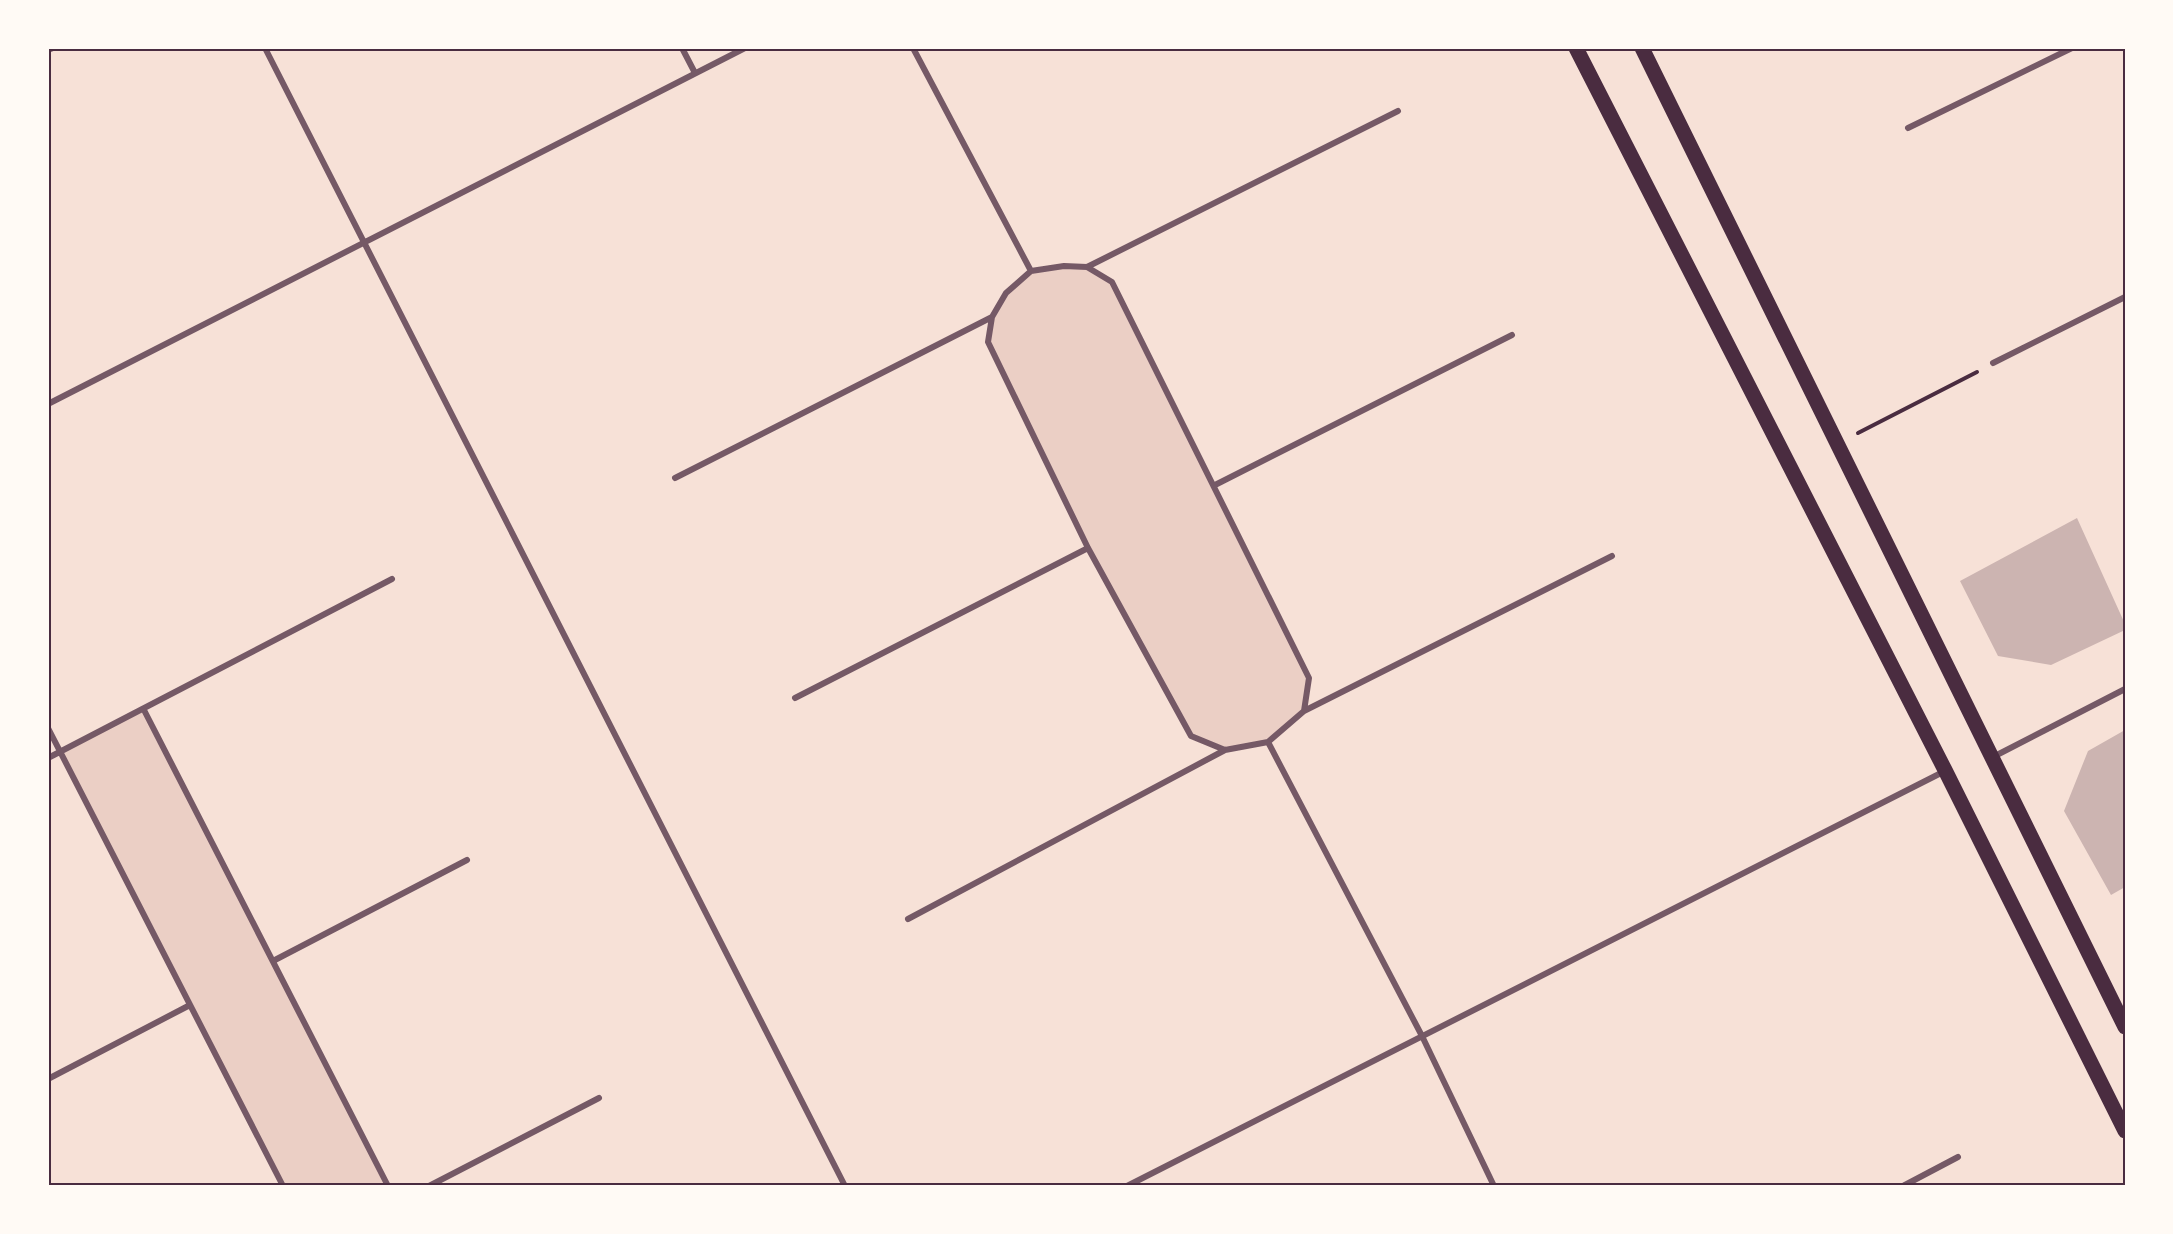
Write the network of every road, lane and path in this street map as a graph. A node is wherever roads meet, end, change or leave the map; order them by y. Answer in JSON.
{"nodes":[{"id":1,"x":53,"y":48,"type":"edge"},
{"id":2,"x":265,"y":48,"type":"edge"},
{"id":3,"x":682,"y":48,"type":"edge"},
{"id":4,"x":745,"y":48,"type":"edge"},
{"id":5,"x":913,"y":48,"type":"edge"},
{"id":6,"x":1576,"y":48,"type":"edge"},
{"id":7,"x":1642,"y":48,"type":"edge"},
{"id":8,"x":2072,"y":48,"type":"edge"},
{"id":9,"x":48,"y":50,"type":"edge"},
{"id":10,"x":695,"y":73,"type":"junction"},
{"id":11,"x":1398,"y":111,"type":"dead end"},
{"id":12,"x":1908,"y":129,"type":"dead end"},
{"id":13,"x":362,"y":243,"type":"junction"},
{"id":14,"x":1087,"y":267,"type":"junction"},
{"id":15,"x":1031,"y":272,"type":"junction"},
{"id":16,"x":2125,"y":297,"type":"edge"},
{"id":17,"x":992,"y":317,"type":"junction"},
{"id":18,"x":1512,"y":335,"type":"dead end"},
{"id":19,"x":1994,"y":363,"type":"joint"},
{"id":20,"x":48,"y":404,"type":"edge"},
{"id":21,"x":1836,"y":444,"type":"junction"},
{"id":22,"x":675,"y":478,"type":"dead end"},
{"id":23,"x":1215,"y":485,"type":"junction"},
{"id":24,"x":1088,"y":548,"type":"junction"},
{"id":25,"x":1612,"y":556,"type":"dead end"},
{"id":26,"x":392,"y":579,"type":"dead end"},
{"id":27,"x":2125,"y":689,"type":"edge"},
{"id":28,"x":795,"y":698,"type":"dead end"},
{"id":29,"x":144,"y":710,"type":"junction"},
{"id":30,"x":1304,"y":711,"type":"junction"},
{"id":31,"x":48,"y":728,"type":"edge"},
{"id":32,"x":1268,"y":742,"type":"junction"},
{"id":33,"x":1225,"y":750,"type":"junction"},
{"id":34,"x":60,"y":752,"type":"junction"},
{"id":35,"x":48,"y":758,"type":"edge"},
{"id":36,"x":1991,"y":758,"type":"junction"},
{"id":37,"x":1946,"y":771,"type":"junction"},
{"id":38,"x":467,"y":860,"type":"dead end"},
{"id":39,"x":908,"y":919,"type":"dead end"},
{"id":40,"x":273,"y":961,"type":"junction"},
{"id":41,"x":190,"y":1005,"type":"junction"},
{"id":42,"x":2125,"y":1027,"type":"edge"},
{"id":43,"x":1422,"y":1036,"type":"junction"},
{"id":44,"x":48,"y":1078,"type":"edge"},
{"id":45,"x":599,"y":1098,"type":"dead end"},
{"id":46,"x":2125,"y":1131,"type":"edge"},
{"id":47,"x":1958,"y":1157,"type":"dead end"},
{"id":48,"x":283,"y":1186,"type":"edge"},
{"id":49,"x":388,"y":1186,"type":"edge"},
{"id":50,"x":429,"y":1186,"type":"edge"},
{"id":51,"x":845,"y":1186,"type":"edge"},
{"id":52,"x":1127,"y":1186,"type":"edge"},
{"id":53,"x":1494,"y":1186,"type":"edge"},
{"id":54,"x":1903,"y":1186,"type":"edge"}],
"edges":[{"from":1,"to":9,"type":"street"},
{"from":2,"to":13,"type":"street"},
{"from":3,"to":10,"type":"street"},
{"from":4,"to":10,"type":"street"},
{"from":5,"to":15,"type":"street"},
{"from":6,"to":37,"type":"main road"},
{"from":7,"to":21,"type":"main road"},
{"from":8,"to":12,"type":"street"},
{"from":10,"to":13,"type":"street"},
{"from":11,"to":14,"type":"street"},
{"from":13,"to":20,"type":"street"},
{"from":13,"to":51,"type":"street"},
{"from":14,"to":15,"type":"street"},
{"from":14,"to":23,"type":"street"},
{"from":15,"to":17,"type":"street"},
{"from":16,"to":19,"type":"street"},
{"from":17,"to":22,"type":"street"},
{"from":17,"to":24,"type":"street"},
{"from":18,"to":23,"type":"street"},
{"from":19,"to":21,"type":"path"},
{"from":21,"to":36,"type":"main road"},
{"from":23,"to":30,"type":"street"},
{"from":24,"to":28,"type":"street"},
{"from":24,"to":33,"type":"street"},
{"from":25,"to":30,"type":"street"},
{"from":26,"to":29,"type":"street"},
{"from":27,"to":36,"type":"street"},
{"from":29,"to":34,"type":"street"},
{"from":29,"to":40,"type":"street"},
{"from":30,"to":32,"type":"street"},
{"from":31,"to":34,"type":"street"},
{"from":32,"to":33,"type":"street"},
{"from":32,"to":43,"type":"street"},
{"from":33,"to":39,"type":"street"},
{"from":34,"to":35,"type":"street"},
{"from":34,"to":41,"type":"street"},
{"from":36,"to":42,"type":"main road"},
{"from":37,"to":43,"type":"street"},
{"from":37,"to":46,"type":"main road"},
{"from":38,"to":40,"type":"street"},
{"from":40,"to":49,"type":"street"},
{"from":41,"to":44,"type":"street"},
{"from":41,"to":48,"type":"street"},
{"from":43,"to":52,"type":"street"},
{"from":43,"to":53,"type":"street"},
{"from":45,"to":50,"type":"street"},
{"from":47,"to":54,"type":"street"}]}
